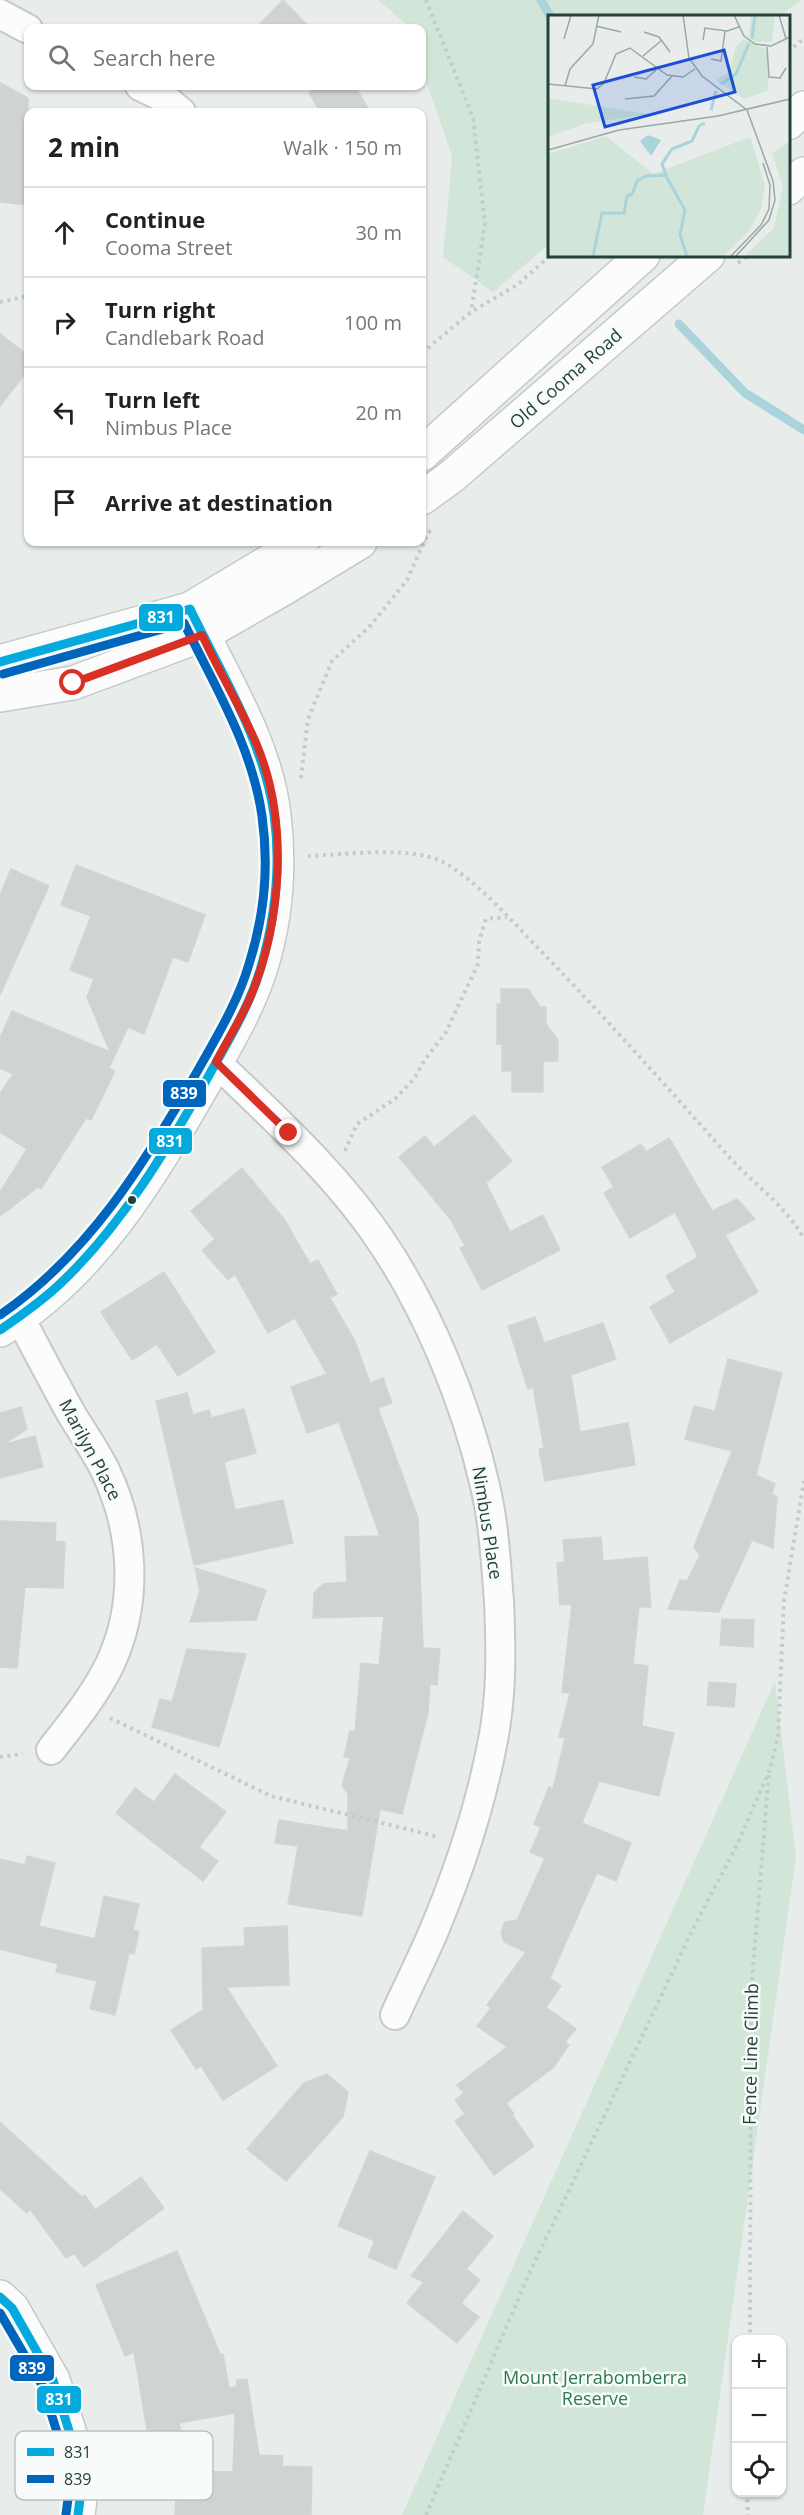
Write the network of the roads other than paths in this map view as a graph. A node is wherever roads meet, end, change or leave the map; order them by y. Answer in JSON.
{"nodes":[{"id":1,"x":0,"y":14,"type":"edge"},
{"id":2,"x":24,"y":27,"type":"edge"},
{"id":3,"x":148,"y":90,"type":"edge"},
{"id":4,"x":177,"y":108,"type":"edge"},
{"id":5,"x":804,"y":108,"type":"edge"},
{"id":6,"x":789,"y":122,"type":"edge"},
{"id":7,"x":804,"y":174,"type":"edge"},
{"id":8,"x":789,"y":187,"type":"edge"},
{"id":9,"x":642,"y":256,"type":"edge"},
{"id":10,"x":707,"y":256,"type":"edge"},
{"id":11,"x":426,"y":450,"type":"edge"},
{"id":12,"x":429,"y":512,"type":"edge"},
{"id":13,"x":297,"y":546,"type":"edge"},
{"id":14,"x":353,"y":546,"type":"edge"},
{"id":15,"x":196,"y":622,"type":"junction"},
{"id":16,"x":0,"y":662,"type":"edge"},
{"id":17,"x":0,"y":695,"type":"edge"},
{"id":18,"x":216,"y":1062,"type":"junction"},
{"id":19,"x":10,"y":1324,"type":"edge"},
{"id":20,"x":51,"y":1750,"type":"dead end"},
{"id":21,"x":395,"y":2015,"type":"dead end"},
{"id":22,"x":0,"y":2298,"type":"edge"},
{"id":23,"x":69,"y":2431,"type":"edge"},
{"id":24,"x":80,"y":2500,"type":"edge"},
{"id":25,"x":78,"y":2515,"type":"edge"}],
"edges":[{"from":1,"to":2,"type":"street"},
{"from":3,"to":4,"type":"street"},
{"from":5,"to":6,"type":"main road"},
{"from":7,"to":8,"type":"main road"},
{"from":9,"to":11,"type":"main road"},
{"from":10,"to":12,"type":"main road","name":"Old Cooma Road"},
{"from":13,"to":15,"type":"main road"},
{"from":14,"to":15,"type":"main road"},
{"from":15,"to":16,"type":"main road"},
{"from":15,"to":17,"type":"main road"},
{"from":15,"to":18,"type":"main road"},
{"from":18,"to":19,"type":"main road"},
{"from":18,"to":21,"type":"street","name":"Nimbus Place"},
{"from":19,"to":20,"type":"street","name":"Marilyn Place"},
{"from":22,"to":23,"type":"main road"},
{"from":24,"to":25,"type":"main road"}]}
